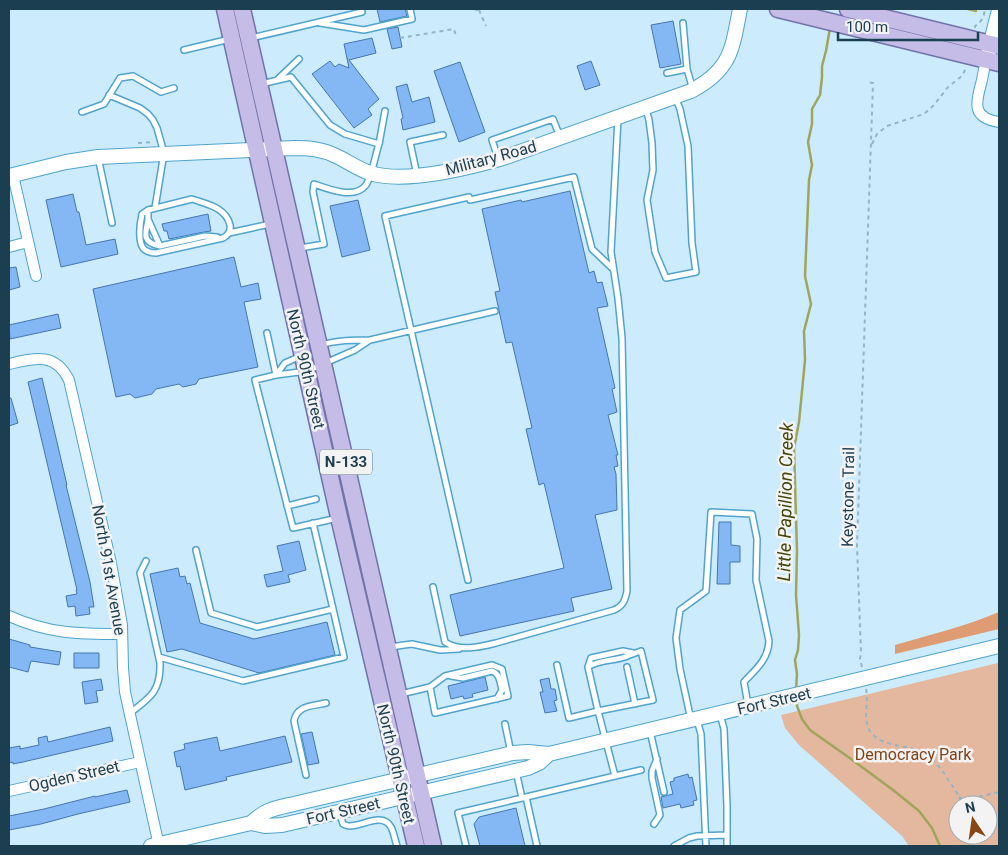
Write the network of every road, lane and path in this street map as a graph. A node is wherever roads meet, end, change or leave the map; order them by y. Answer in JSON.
{"nodes":[{"id":1,"x":225,"y":9,"type":"edge"},
{"id":2,"x":242,"y":9,"type":"edge"},
{"id":3,"x":410,"y":9,"type":"edge"},
{"id":4,"x":474,"y":9,"type":"edge"},
{"id":5,"x":480,"y":9,"type":"edge"},
{"id":6,"x":740,"y":9,"type":"edge"},
{"id":7,"x":848,"y":9,"type":"edge"},
{"id":8,"x":985,"y":9,"type":"edge"},
{"id":9,"x":786,"y":10,"type":"edge"},
{"id":10,"x":999,"y":10,"type":"edge"},
{"id":11,"x":362,"y":12,"type":"dead end"},
{"id":12,"x":317,"y":22,"type":"junction"},
{"id":13,"x":683,"y":23,"type":"dead end"},
{"id":14,"x":486,"y":26,"type":"dead end"},
{"id":15,"x":976,"y":30,"type":"dead end"},
{"id":16,"x":456,"y":36,"type":"dead end"},
{"id":17,"x":400,"y":38,"type":"dead end"},
{"id":18,"x":231,"y":39,"type":"junction"},
{"id":19,"x":248,"y":39,"type":"junction"},
{"id":20,"x":184,"y":50,"type":"dead end"},
{"id":21,"x":994,"y":53,"type":"edge"},
{"id":22,"x":299,"y":59,"type":"dead end"},
{"id":23,"x":967,"y":66,"type":"dead end"},
{"id":24,"x":687,"y":69,"type":"junction"},
{"id":25,"x":667,"y":73,"type":"dead end"},
{"id":26,"x":278,"y":80,"type":"junction"},
{"id":27,"x":866,"y":82,"type":"dead end"},
{"id":28,"x":259,"y":84,"type":"junction"},
{"id":29,"x":174,"y":88,"type":"dead end"},
{"id":30,"x":693,"y":90,"type":"junction"},
{"id":31,"x":109,"y":95,"type":"junction"},
{"id":32,"x":675,"y":97,"type":"junction"},
{"id":33,"x":646,"y":107,"type":"junction"},
{"id":34,"x":385,"y":111,"type":"dead end"},
{"id":35,"x":82,"y":112,"type":"dead end"},
{"id":36,"x":618,"y":117,"type":"junction"},
{"id":37,"x":999,"y":122,"type":"edge"},
{"id":38,"x":443,"y":135,"type":"dead end"},
{"id":39,"x":560,"y":137,"type":"junction"},
{"id":40,"x":379,"y":144,"type":"junction"},
{"id":41,"x":870,"y":146,"type":"junction"},
{"id":42,"x":274,"y":149,"type":"junction"},
{"id":43,"x":257,"y":150,"type":"junction"},
{"id":44,"x":164,"y":153,"type":"junction"},
{"id":45,"x":98,"y":157,"type":"junction"},
{"id":46,"x":498,"y":159,"type":"junction"},
{"id":47,"x":371,"y":173,"type":"junction"},
{"id":48,"x":11,"y":175,"type":"edge"},
{"id":49,"x":417,"y":176,"type":"junction"},
{"id":50,"x":155,"y":208,"type":"junction"},
{"id":51,"x":148,"y":210,"type":"junction"},
{"id":52,"x":148,"y":219,"type":"junction"},
{"id":53,"x":112,"y":223,"type":"dead end"},
{"id":54,"x":274,"y":223,"type":"junction"},
{"id":55,"x":229,"y":233,"type":"junction"},
{"id":56,"x":224,"y":238,"type":"junction"},
{"id":57,"x":28,"y":242,"type":"junction"},
{"id":58,"x":9,"y":246,"type":"edge"},
{"id":59,"x":160,"y":246,"type":"junction"},
{"id":60,"x":297,"y":249,"type":"junction"},
{"id":61,"x":613,"y":269,"type":"junction"},
{"id":62,"x":36,"y":276,"type":"dead end"},
{"id":63,"x":495,"y":311,"type":"dead end"},
{"id":64,"x":411,"y":330,"type":"junction"},
{"id":65,"x":267,"y":333,"type":"dead end"},
{"id":66,"x":370,"y":340,"type":"junction"},
{"id":67,"x":319,"y":346,"type":"junction"},
{"id":68,"x":305,"y":363,"type":"junction"},
{"id":69,"x":9,"y":364,"type":"edge"},
{"id":70,"x":323,"y":364,"type":"junction"},
{"id":71,"x":276,"y":375,"type":"junction"},
{"id":72,"x":316,"y":499,"type":"dead end"},
{"id":73,"x":287,"y":506,"type":"junction"},
{"id":74,"x":339,"y":518,"type":"junction"},
{"id":75,"x":313,"y":524,"type":"junction"},
{"id":76,"x":196,"y":550,"type":"dead end"},
{"id":77,"x":146,"y":561,"type":"dead end"},
{"id":78,"x":372,"y":578,"type":"junction"},
{"id":79,"x":468,"y":580,"type":"dead end"},
{"id":80,"x":433,"y":587,"type":"dead end"},
{"id":81,"x":333,"y":609,"type":"junction"},
{"id":82,"x":9,"y":616,"type":"edge"},
{"id":83,"x":122,"y":634,"type":"junction"},
{"id":84,"x":999,"y":646,"type":"edge"},
{"id":85,"x":468,"y":647,"type":"junction"},
{"id":86,"x":388,"y":648,"type":"junction"},
{"id":87,"x":159,"y":656,"type":"junction"},
{"id":88,"x":557,"y":665,"type":"dead end"},
{"id":89,"x":626,"y":667,"type":"dead end"},
{"id":90,"x":445,"y":676,"type":"junction"},
{"id":91,"x":864,"y":679,"type":"junction"},
{"id":92,"x":430,"y":688,"type":"junction"},
{"id":93,"x":398,"y":695,"type":"junction"},
{"id":94,"x":496,"y":699,"type":"junction"},
{"id":95,"x":326,"y":703,"type":"dead end"},
{"id":96,"x":635,"y":704,"type":"junction"},
{"id":97,"x":748,"y":707,"type":"junction"},
{"id":98,"x":598,"y":711,"type":"junction"},
{"id":99,"x":129,"y":714,"type":"junction"},
{"id":100,"x":720,"y":714,"type":"junction"},
{"id":101,"x":694,"y":720,"type":"junction"},
{"id":102,"x":504,"y":724,"type":"dead end"},
{"id":103,"x":650,"y":730,"type":"junction"},
{"id":104,"x":606,"y":740,"type":"junction"},
{"id":105,"x":511,"y":754,"type":"junction"},
{"id":106,"x":549,"y":754,"type":"junction"},
{"id":107,"x":657,"y":759,"type":"junction"},
{"id":108,"x":140,"y":762,"type":"junction"},
{"id":109,"x":640,"y":770,"type":"dead end"},
{"id":110,"x":516,"y":771,"type":"junction"},
{"id":111,"x":306,"y":775,"type":"dead end"},
{"id":112,"x":417,"y":776,"type":"junction"},
{"id":113,"x":615,"y":776,"type":"junction"},
{"id":114,"x":400,"y":780,"type":"junction"},
{"id":115,"x":9,"y":791,"type":"edge"},
{"id":116,"x":664,"y":792,"type":"dead end"},
{"id":117,"x":999,"y":792,"type":"edge"},
{"id":118,"x":421,"y":793,"type":"junction"},
{"id":119,"x":958,"y":795,"type":"edge"},
{"id":120,"x":986,"y":795,"type":"edge"},
{"id":121,"x":404,"y":797,"type":"junction"},
{"id":122,"x":524,"y":798,"type":"junction"},
{"id":123,"x":339,"y":812,"type":"junction"},
{"id":124,"x":251,"y":823,"type":"junction"},
{"id":125,"x":654,"y":824,"type":"dead end"},
{"id":126,"x":727,"y":835,"type":"junction"},
{"id":127,"x":706,"y":836,"type":"junction"},
{"id":128,"x":156,"y":846,"type":"edge"},
{"id":129,"x":397,"y":846,"type":"edge"},
{"id":130,"x":416,"y":846,"type":"edge"},
{"id":131,"x":433,"y":846,"type":"edge"},
{"id":132,"x":466,"y":846,"type":"edge"},
{"id":133,"x":538,"y":846,"type":"edge"},
{"id":134,"x":674,"y":846,"type":"edge"},
{"id":135,"x":706,"y":846,"type":"edge"},
{"id":136,"x":727,"y":846,"type":"edge"}],
"edges":[{"from":1,"to":18,"type":"main road","name":"North 90th Street","number":"N-133"},
{"from":2,"to":19,"type":"main road","name":"North 90th Street","number":"N-133"},
{"from":3,"to":12,"type":"lane"},
{"from":4,"to":5,"type":"path"},
{"from":5,"to":14,"type":"path"},
{"from":6,"to":30,"type":"main road","name":"Military Road"},
{"from":7,"to":21,"type":"main road"},
{"from":8,"to":15,"type":"path"},
{"from":9,"to":21,"type":"main road"},
{"from":10,"to":21,"type":"main road"},
{"from":11,"to":12,"type":"lane"},
{"from":12,"to":19,"type":"lane"},
{"from":13,"to":24,"type":"lane"},
{"from":16,"to":17,"type":"path"},
{"from":18,"to":20,"type":"lane"},
{"from":18,"to":43,"type":"main road","name":"North 90th Street","number":"N-133"},
{"from":19,"to":28,"type":"main road","name":"North 90th Street","number":"N-133"},
{"from":21,"to":37,"type":"street"},
{"from":22,"to":26,"type":"lane"},
{"from":23,"to":41,"type":"path"},
{"from":24,"to":25,"type":"lane"},
{"from":24,"to":30,"type":"lane"},
{"from":26,"to":28,"type":"lane"},
{"from":26,"to":40,"type":"lane"},
{"from":27,"to":41,"type":"path","name":"Keystone Trail"},
{"from":28,"to":42,"type":"main road","name":"North 90th Street","number":"N-133"},
{"from":29,"to":31,"type":"lane"},
{"from":30,"to":32,"type":"main road","name":"Military Road"},
{"from":31,"to":35,"type":"lane"},
{"from":31,"to":44,"type":"lane"},
{"from":32,"to":33,"type":"main road","name":"Military Road"},
{"from":32,"to":33,"type":"lane"},
{"from":33,"to":36,"type":"main road","name":"Military Road"},
{"from":34,"to":40,"type":"lane"},
{"from":36,"to":39,"type":"main road","name":"Military Road"},
{"from":36,"to":61,"type":"lane"},
{"from":38,"to":49,"type":"lane"},
{"from":39,"to":46,"type":"main road","name":"Military Road"},
{"from":39,"to":46,"type":"lane"},
{"from":40,"to":47,"type":"lane"},
{"from":41,"to":91,"type":"path","name":"Keystone Trail"},
{"from":42,"to":43,"type":"main road","name":"Military Road"},
{"from":42,"to":47,"type":"main road","name":"Military Road"},
{"from":42,"to":60,"type":"main road","name":"North 90th Street","number":"N-133"},
{"from":43,"to":44,"type":"main road","name":"Military Road"},
{"from":43,"to":54,"type":"main road","name":"North 90th Street","number":"N-133"},
{"from":44,"to":45,"type":"main road","name":"Military Road"},
{"from":44,"to":50,"type":"lane"},
{"from":45,"to":48,"type":"main road","name":"Military Road"},
{"from":45,"to":53,"type":"lane"},
{"from":46,"to":49,"type":"main road","name":"Military Road"},
{"from":47,"to":49,"type":"main road","name":"Military Road"},
{"from":47,"to":60,"type":"lane"},
{"from":48,"to":57,"type":"street"},
{"from":50,"to":51,"type":"lane"},
{"from":50,"to":55,"type":"lane"},
{"from":51,"to":52,"type":"lane"},
{"from":51,"to":56,"type":"lane"},
{"from":52,"to":59,"type":"lane"},
{"from":52,"to":59,"type":"lane"},
{"from":54,"to":55,"type":"lane"},
{"from":54,"to":68,"type":"main road","name":"North 90th Street","number":"N-133"},
{"from":55,"to":56,"type":"lane"},
{"from":56,"to":59,"type":"lane"},
{"from":57,"to":58,"type":"street"},
{"from":57,"to":62,"type":"street"},
{"from":60,"to":67,"type":"main road","name":"North 90th Street","number":"N-133"},
{"from":61,"to":64,"type":"lane"},
{"from":61,"to":85,"type":"lane"},
{"from":63,"to":64,"type":"lane"},
{"from":64,"to":66,"type":"lane"},
{"from":64,"to":79,"type":"lane"},
{"from":65,"to":71,"type":"lane"},
{"from":66,"to":67,"type":"lane"},
{"from":66,"to":70,"type":"lane"},
{"from":67,"to":68,"type":"lane"},
{"from":67,"to":70,"type":"main road","name":"North 90th Street","number":"N-133"},
{"from":68,"to":70,"type":"lane"},
{"from":68,"to":71,"type":"lane"},
{"from":68,"to":71,"type":"lane"},
{"from":68,"to":74,"type":"main road","name":"North 90th Street","number":"N-133"},
{"from":69,"to":83,"type":"street","name":"North 91st Avenue"},
{"from":70,"to":78,"type":"main road","name":"North 90th Street","number":"N-133"},
{"from":71,"to":73,"type":"lane"},
{"from":72,"to":73,"type":"lane"},
{"from":73,"to":75,"type":"lane"},
{"from":74,"to":75,"type":"lane"},
{"from":74,"to":78,"type":"main road"},
{"from":74,"to":114,"type":"main road","name":"North 90th Street","number":"N-133"},
{"from":75,"to":81,"type":"lane"},
{"from":76,"to":81,"type":"lane"},
{"from":77,"to":87,"type":"lane"},
{"from":78,"to":86,"type":"main road","name":"North 90th Street","number":"N-133"},
{"from":80,"to":85,"type":"lane"},
{"from":81,"to":87,"type":"lane"},
{"from":82,"to":83,"type":"street"},
{"from":83,"to":99,"type":"street","name":"North 91st Avenue"},
{"from":84,"to":91,"type":"main road","name":"Fort Street"},
{"from":85,"to":86,"type":"lane"},
{"from":86,"to":93,"type":"main road","name":"North 90th Street","number":"N-133"},
{"from":87,"to":99,"type":"lane"},
{"from":88,"to":98,"type":"lane"},
{"from":89,"to":96,"type":"lane"},
{"from":90,"to":92,"type":"lane"},
{"from":90,"to":94,"type":"lane"},
{"from":90,"to":94,"type":"lane"},
{"from":91,"to":97,"type":"main road","name":"Fort Street"},
{"from":91,"to":119,"type":"path","name":"Keystone Trail"},
{"from":92,"to":93,"type":"lane"},
{"from":92,"to":94,"type":"lane"},
{"from":93,"to":112,"type":"main road","name":"North 90th Street","number":"N-133"},
{"from":95,"to":111,"type":"lane"},
{"from":96,"to":98,"type":"lane"},
{"from":96,"to":98,"type":"lane"},
{"from":97,"to":100,"type":"main road","name":"Fort Street"},
{"from":97,"to":101,"type":"lane"},
{"from":98,"to":104,"type":"lane"},
{"from":99,"to":108,"type":"street","name":"North 91st Avenue"},
{"from":100,"to":101,"type":"main road","name":"Fort Street"},
{"from":100,"to":126,"type":"lane"},
{"from":101,"to":103,"type":"main road","name":"Fort Street"},
{"from":101,"to":127,"type":"lane"},
{"from":102,"to":105,"type":"lane"},
{"from":103,"to":104,"type":"main road","name":"Fort Street"},
{"from":103,"to":107,"type":"lane"},
{"from":104,"to":106,"type":"main road","name":"Fort Street"},
{"from":104,"to":113,"type":"lane"},
{"from":105,"to":106,"type":"main road","name":"Fort Street"},
{"from":105,"to":112,"type":"main road","name":"Fort Street"},
{"from":106,"to":110,"type":"main road","name":"Fort Street"},
{"from":107,"to":116,"type":"lane"},
{"from":107,"to":125,"type":"lane"},
{"from":108,"to":115,"type":"street","name":"Ogden Street"},
{"from":108,"to":128,"type":"street","name":"North 91st Avenue"},
{"from":109,"to":113,"type":"lane"},
{"from":110,"to":118,"type":"main road","name":"Fort Street"},
{"from":110,"to":122,"type":"lane"},
{"from":112,"to":114,"type":"main road","name":"Fort Street"},
{"from":112,"to":118,"type":"main road","name":"North 90th Street","number":"N-133"},
{"from":113,"to":122,"type":"lane"},
{"from":114,"to":121,"type":"main road","name":"North 90th Street","number":"N-133"},
{"from":114,"to":124,"type":"main road","name":"Fort Street"},
{"from":117,"to":120,"type":"path"},
{"from":118,"to":121,"type":"main road","name":"Fort Street"},
{"from":118,"to":131,"type":"main road","name":"North 90th Street","number":"N-133"},
{"from":121,"to":123,"type":"main road","name":"Fort Street"},
{"from":121,"to":130,"type":"main road","name":"North 90th Street","number":"N-133"},
{"from":122,"to":132,"type":"lane"},
{"from":122,"to":133,"type":"lane"},
{"from":123,"to":124,"type":"main road","name":"Fort Street"},
{"from":123,"to":129,"type":"lane"},
{"from":124,"to":128,"type":"main road","name":"Fort Street"},
{"from":126,"to":127,"type":"lane"},
{"from":126,"to":136,"type":"lane"},
{"from":127,"to":134,"type":"lane"},
{"from":127,"to":135,"type":"lane"}]}
